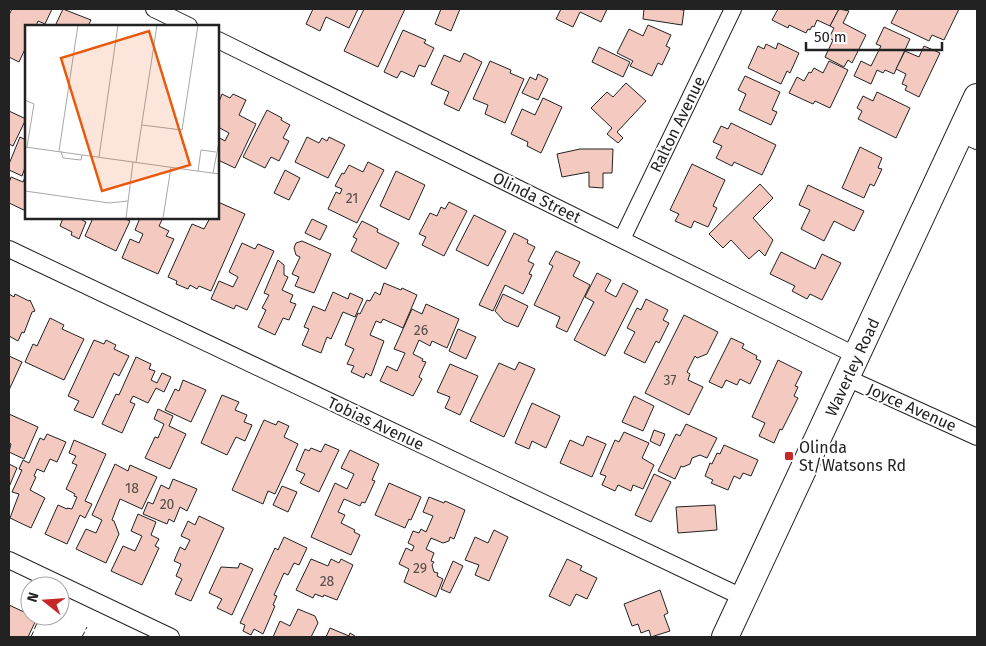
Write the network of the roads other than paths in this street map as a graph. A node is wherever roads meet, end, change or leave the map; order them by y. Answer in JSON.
{"nodes":[{"id":1,"x":154,"y":9,"type":"edge"},
{"id":2,"x":733,"y":9,"type":"edge"},
{"id":3,"x":187,"y":25,"type":"edge"},
{"id":4,"x":219,"y":40,"type":"edge"},
{"id":5,"x":977,"y":97,"type":"edge"},
{"id":6,"x":969,"y":135,"type":"edge"},
{"id":7,"x":622,"y":239,"type":"junction"},
{"id":8,"x":9,"y":249,"type":"edge"},
{"id":9,"x":852,"y":367,"type":"junction"},
{"id":10,"x":977,"y":437,"type":"edge"},
{"id":11,"x":9,"y":560,"type":"edge"},
{"id":12,"x":744,"y":598,"type":"junction"},
{"id":13,"x":171,"y":637,"type":"edge"},
{"id":14,"x":725,"y":637,"type":"edge"}],
"edges":[{"from":1,"to":3,"type":"street"},
{"from":2,"to":7,"type":"street","name":"Ralton Avenue"},
{"from":4,"to":7,"type":"street","name":"Olinda Street"},
{"from":5,"to":6,"type":"main road","name":"Waverley Road"},
{"from":6,"to":9,"type":"main road","name":"Waverley Road"},
{"from":7,"to":9,"type":"street","name":"Olinda Street"},
{"from":8,"to":12,"type":"street","name":"Tobias Avenue"},
{"from":9,"to":10,"type":"street","name":"Joyce Avenue"},
{"from":9,"to":12,"type":"main road","name":"Waverley Road"},
{"from":11,"to":13,"type":"street"},
{"from":12,"to":14,"type":"main road","name":"Waverley Road"}]}
